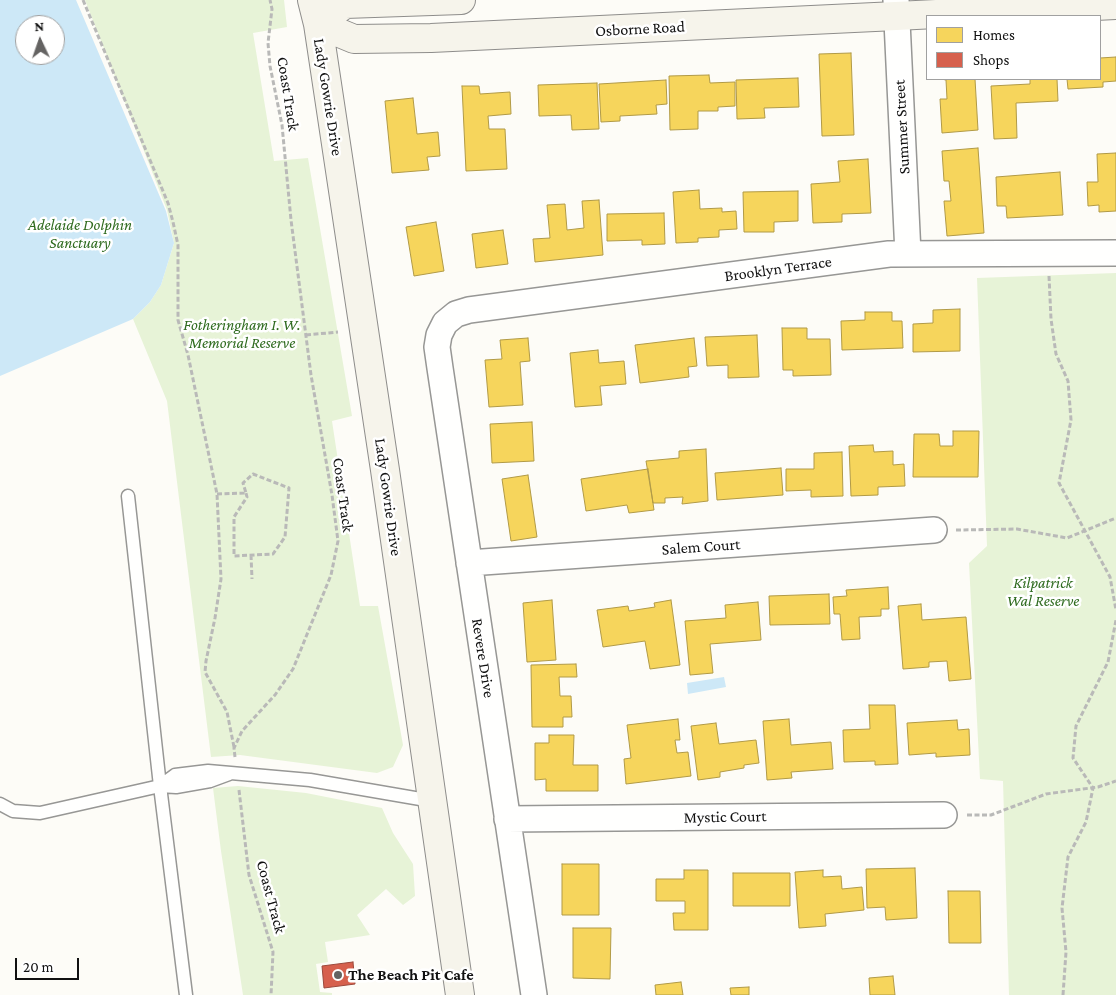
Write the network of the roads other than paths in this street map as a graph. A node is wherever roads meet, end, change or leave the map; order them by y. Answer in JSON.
{"nodes":[{"id":1,"x":461,"y":0,"type":"edge"},
{"id":2,"x":1116,"y":5,"type":"edge"},
{"id":3,"x":896,"y":8,"type":"edge"},
{"id":4,"x":315,"y":12,"type":"edge"},
{"id":5,"x":1116,"y":252,"type":"edge"},
{"id":6,"x":908,"y":254,"type":"junction"},
{"id":7,"x":446,"y":323,"type":"joint"},
{"id":8,"x":128,"y":496,"type":"dead end"},
{"id":9,"x":934,"y":530,"type":"road end"},
{"id":10,"x":469,"y":563,"type":"junction"},
{"id":11,"x":160,"y":786,"type":"junction"},
{"id":12,"x":432,"y":801,"type":"junction"},
{"id":13,"x":0,"y":804,"type":"edge"},
{"id":14,"x":944,"y":815,"type":"road end"},
{"id":15,"x":507,"y":819,"type":"junction"},
{"id":16,"x":186,"y":995,"type":"edge"},
{"id":17,"x":460,"y":995,"type":"edge"},
{"id":18,"x":534,"y":995,"type":"edge"}],
"edges":[{"from":1,"to":4,"type":"main road"},
{"from":2,"to":3,"type":"main road","name":"Osborne Road"},
{"from":3,"to":4,"type":"main road","name":"Osborne Road"},
{"from":3,"to":6,"type":"street","name":"Summer Street"},
{"from":4,"to":12,"type":"main road","name":"Lady Gowrie Drive"},
{"from":5,"to":6,"type":"street","name":"Brooklyn Terrace"},
{"from":6,"to":7,"type":"street","name":"Brooklyn Terrace"},
{"from":7,"to":10,"type":"street","name":"Revere Drive"},
{"from":8,"to":11,"type":"lane"},
{"from":9,"to":10,"type":"street","name":"Salem Court"},
{"from":10,"to":15,"type":"street","name":"Revere Drive"},
{"from":11,"to":12,"type":"lane"},
{"from":11,"to":13,"type":"lane"},
{"from":11,"to":16,"type":"lane"},
{"from":12,"to":17,"type":"main road","name":"Lady Gowrie Drive"},
{"from":14,"to":15,"type":"street","name":"Mystic Court"},
{"from":15,"to":18,"type":"street","name":"Revere Drive"}]}
